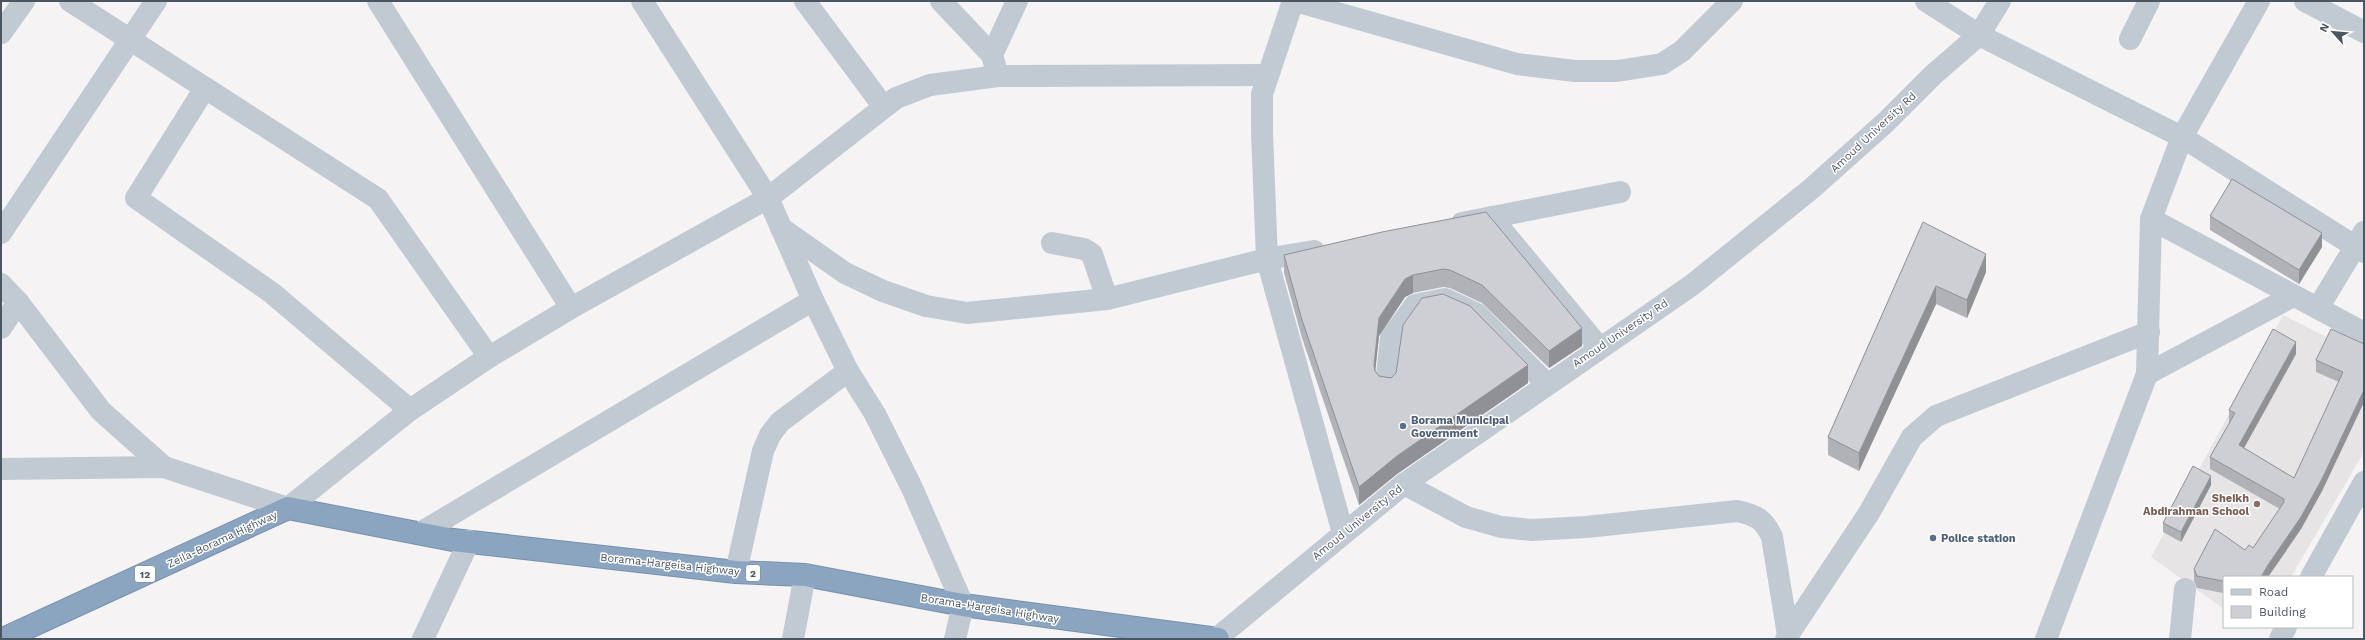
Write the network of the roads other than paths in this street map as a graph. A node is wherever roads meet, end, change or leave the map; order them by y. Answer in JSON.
{"nodes":[{"id":1,"x":24,"y":1,"type":"edge"},
{"id":2,"x":70,"y":1,"type":"edge"},
{"id":3,"x":156,"y":1,"type":"edge"},
{"id":4,"x":378,"y":1,"type":"edge"},
{"id":5,"x":642,"y":1,"type":"edge"},
{"id":6,"x":805,"y":1,"type":"edge"},
{"id":7,"x":941,"y":1,"type":"edge"},
{"id":8,"x":1017,"y":1,"type":"edge"},
{"id":9,"x":1294,"y":1,"type":"edge"},
{"id":10,"x":1732,"y":1,"type":"edge"},
{"id":11,"x":1926,"y":1,"type":"edge"},
{"id":12,"x":2000,"y":1,"type":"edge"},
{"id":13,"x":2149,"y":1,"type":"edge"},
{"id":14,"x":2259,"y":1,"type":"edge"},
{"id":15,"x":2305,"y":1,"type":"edge"},
{"id":16,"x":2364,"y":32,"type":"edge"},
{"id":17,"x":1,"y":33,"type":"edge"},
{"id":18,"x":1979,"y":35,"type":"junction"},
{"id":19,"x":2130,"y":39,"type":"dead end"},
{"id":20,"x":129,"y":40,"type":"junction"},
{"id":21,"x":992,"y":55,"type":"junction"},
{"id":22,"x":1267,"y":75,"type":"junction"},
{"id":23,"x":998,"y":76,"type":"junction"},
{"id":24,"x":205,"y":88,"type":"junction"},
{"id":25,"x":883,"y":106,"type":"junction"},
{"id":26,"x":2182,"y":137,"type":"junction"},
{"id":27,"x":1620,"y":192,"type":"dead end"},
{"id":28,"x":768,"y":198,"type":"junction"},
{"id":29,"x":1491,"y":218,"type":"junction"},
{"id":30,"x":2151,"y":219,"type":"junction"},
{"id":31,"x":1445,"y":226,"type":"edge"},
{"id":32,"x":781,"y":228,"type":"junction"},
{"id":33,"x":1,"y":232,"type":"edge"},
{"id":34,"x":1052,"y":243,"type":"dead end"},
{"id":35,"x":2361,"y":243,"type":"edge"},
{"id":36,"x":1337,"y":246,"type":"edge"},
{"id":37,"x":1267,"y":259,"type":"junction"},
{"id":38,"x":1,"y":284,"type":"edge"},
{"id":39,"x":2293,"y":296,"type":"junction"},
{"id":40,"x":1108,"y":299,"type":"junction"},
{"id":41,"x":813,"y":300,"type":"junction"},
{"id":42,"x":18,"y":302,"type":"junction"},
{"id":43,"x":571,"y":308,"type":"junction"},
{"id":44,"x":2318,"y":308,"type":"junction"},
{"id":45,"x":1,"y":328,"type":"edge"},
{"id":46,"x":2149,"y":332,"type":"junction"},
{"id":47,"x":2364,"y":333,"type":"edge"},
{"id":48,"x":1599,"y":347,"type":"junction"},
{"id":49,"x":489,"y":356,"type":"junction"},
{"id":50,"x":848,"y":371,"type":"junction"},
{"id":51,"x":2147,"y":374,"type":"junction"},
{"id":52,"x":1386,"y":384,"type":"edge"},
{"id":53,"x":1547,"y":384,"type":"junction"},
{"id":54,"x":410,"y":410,"type":"junction"},
{"id":55,"x":164,"y":467,"type":"junction"},
{"id":56,"x":1,"y":469,"type":"edge"},
{"id":57,"x":2364,"y":482,"type":"edge"},
{"id":58,"x":1404,"y":484,"type":"junction"},
{"id":59,"x":288,"y":508,"type":"junction"},
{"id":60,"x":420,"y":533,"type":"junction"},
{"id":61,"x":1343,"y":533,"type":"junction"},
{"id":62,"x":469,"y":542,"type":"junction"},
{"id":63,"x":736,"y":572,"type":"junction"},
{"id":64,"x":805,"y":575,"type":"junction"},
{"id":65,"x":2312,"y":576,"type":"edge"},
{"id":66,"x":2185,"y":589,"type":"dead end"},
{"id":67,"x":963,"y":605,"type":"junction"},
{"id":68,"x":2286,"y":628,"type":"edge"},
{"id":69,"x":1787,"y":637,"type":"edge"},
{"id":70,"x":3,"y":639,"type":"edge"},
{"id":71,"x":423,"y":639,"type":"edge"},
{"id":72,"x":793,"y":639,"type":"edge"},
{"id":73,"x":955,"y":639,"type":"edge"},
{"id":74,"x":1217,"y":639,"type":"edge"},
{"id":75,"x":2046,"y":639,"type":"edge"},
{"id":76,"x":2180,"y":639,"type":"edge"},
{"id":77,"x":2280,"y":639,"type":"edge"}],
"edges":[{"from":1,"to":17,"type":"street"},
{"from":2,"to":20,"type":"street"},
{"from":3,"to":20,"type":"street"},
{"from":4,"to":43,"type":"street"},
{"from":5,"to":28,"type":"street"},
{"from":6,"to":25,"type":"street"},
{"from":7,"to":21,"type":"street"},
{"from":8,"to":21,"type":"street"},
{"from":9,"to":10,"type":"street"},
{"from":9,"to":22,"type":"street"},
{"from":11,"to":18,"type":"street"},
{"from":12,"to":18,"type":"street","name":"Amoud University Rd"},
{"from":13,"to":19,"type":"street"},
{"from":14,"to":26,"type":"street"},
{"from":15,"to":16,"type":"street"},
{"from":18,"to":26,"type":"street"},
{"from":18,"to":48,"type":"street","name":"Amoud University Rd"},
{"from":20,"to":24,"type":"street"},
{"from":20,"to":33,"type":"street"},
{"from":21,"to":23,"type":"street"},
{"from":22,"to":23,"type":"street"},
{"from":22,"to":37,"type":"street"},
{"from":23,"to":25,"type":"street"},
{"from":24,"to":49,"type":"street"},
{"from":24,"to":54,"type":"street"},
{"from":25,"to":28,"type":"street"},
{"from":26,"to":30,"type":"street"},
{"from":26,"to":35,"type":"street"},
{"from":27,"to":29,"type":"street"},
{"from":28,"to":32,"type":"street"},
{"from":28,"to":43,"type":"street"},
{"from":29,"to":31,"type":"street"},
{"from":29,"to":48,"type":"street"},
{"from":30,"to":39,"type":"street"},
{"from":30,"to":46,"type":"street"},
{"from":32,"to":40,"type":"street"},
{"from":32,"to":41,"type":"street"},
{"from":34,"to":40,"type":"street"},
{"from":35,"to":44,"type":"street"},
{"from":36,"to":37,"type":"street"},
{"from":37,"to":40,"type":"street"},
{"from":37,"to":61,"type":"street"},
{"from":38,"to":42,"type":"street"},
{"from":39,"to":44,"type":"street"},
{"from":39,"to":51,"type":"street"},
{"from":41,"to":50,"type":"street"},
{"from":41,"to":60,"type":"street"},
{"from":42,"to":45,"type":"street"},
{"from":42,"to":55,"type":"street"},
{"from":43,"to":49,"type":"street"},
{"from":44,"to":47,"type":"street"},
{"from":46,"to":51,"type":"street"},
{"from":46,"to":69,"type":"street"},
{"from":48,"to":53,"type":"street","name":"Amoud University Rd"},
{"from":49,"to":54,"type":"street"},
{"from":50,"to":63,"type":"street"},
{"from":50,"to":67,"type":"street"},
{"from":51,"to":75,"type":"street"},
{"from":52,"to":53,"type":"street"},
{"from":53,"to":58,"type":"street","name":"Amoud University Rd"},
{"from":54,"to":59,"type":"street"},
{"from":55,"to":56,"type":"street"},
{"from":55,"to":59,"type":"street"},
{"from":57,"to":65,"type":"street"},
{"from":58,"to":61,"type":"street","name":"Amoud University Rd"},
{"from":58,"to":69,"type":"street"},
{"from":59,"to":60,"type":"highway","name":"Borama-Hargeisa Highway","number":"2"},
{"from":59,"to":70,"type":"highway","name":"Zeila-Borama Highway","number":"12"},
{"from":60,"to":62,"type":"highway","name":"Borama-Hargeisa Highway","number":"2"},
{"from":61,"to":74,"type":"street","name":"Amoud University Rd"},
{"from":62,"to":63,"type":"highway","name":"Borama-Hargeisa Highway","number":"2"},
{"from":62,"to":71,"type":"street"},
{"from":63,"to":64,"type":"highway","name":"Borama-Hargeisa Highway","number":"2"},
{"from":64,"to":67,"type":"highway","name":"Borama-Hargeisa Highway","number":"2"},
{"from":64,"to":72,"type":"street"},
{"from":66,"to":76,"type":"street"},
{"from":67,"to":73,"type":"street"},
{"from":67,"to":74,"type":"highway","name":"Borama-Hargeisa Highway","number":"2"},
{"from":68,"to":77,"type":"street"}]}
